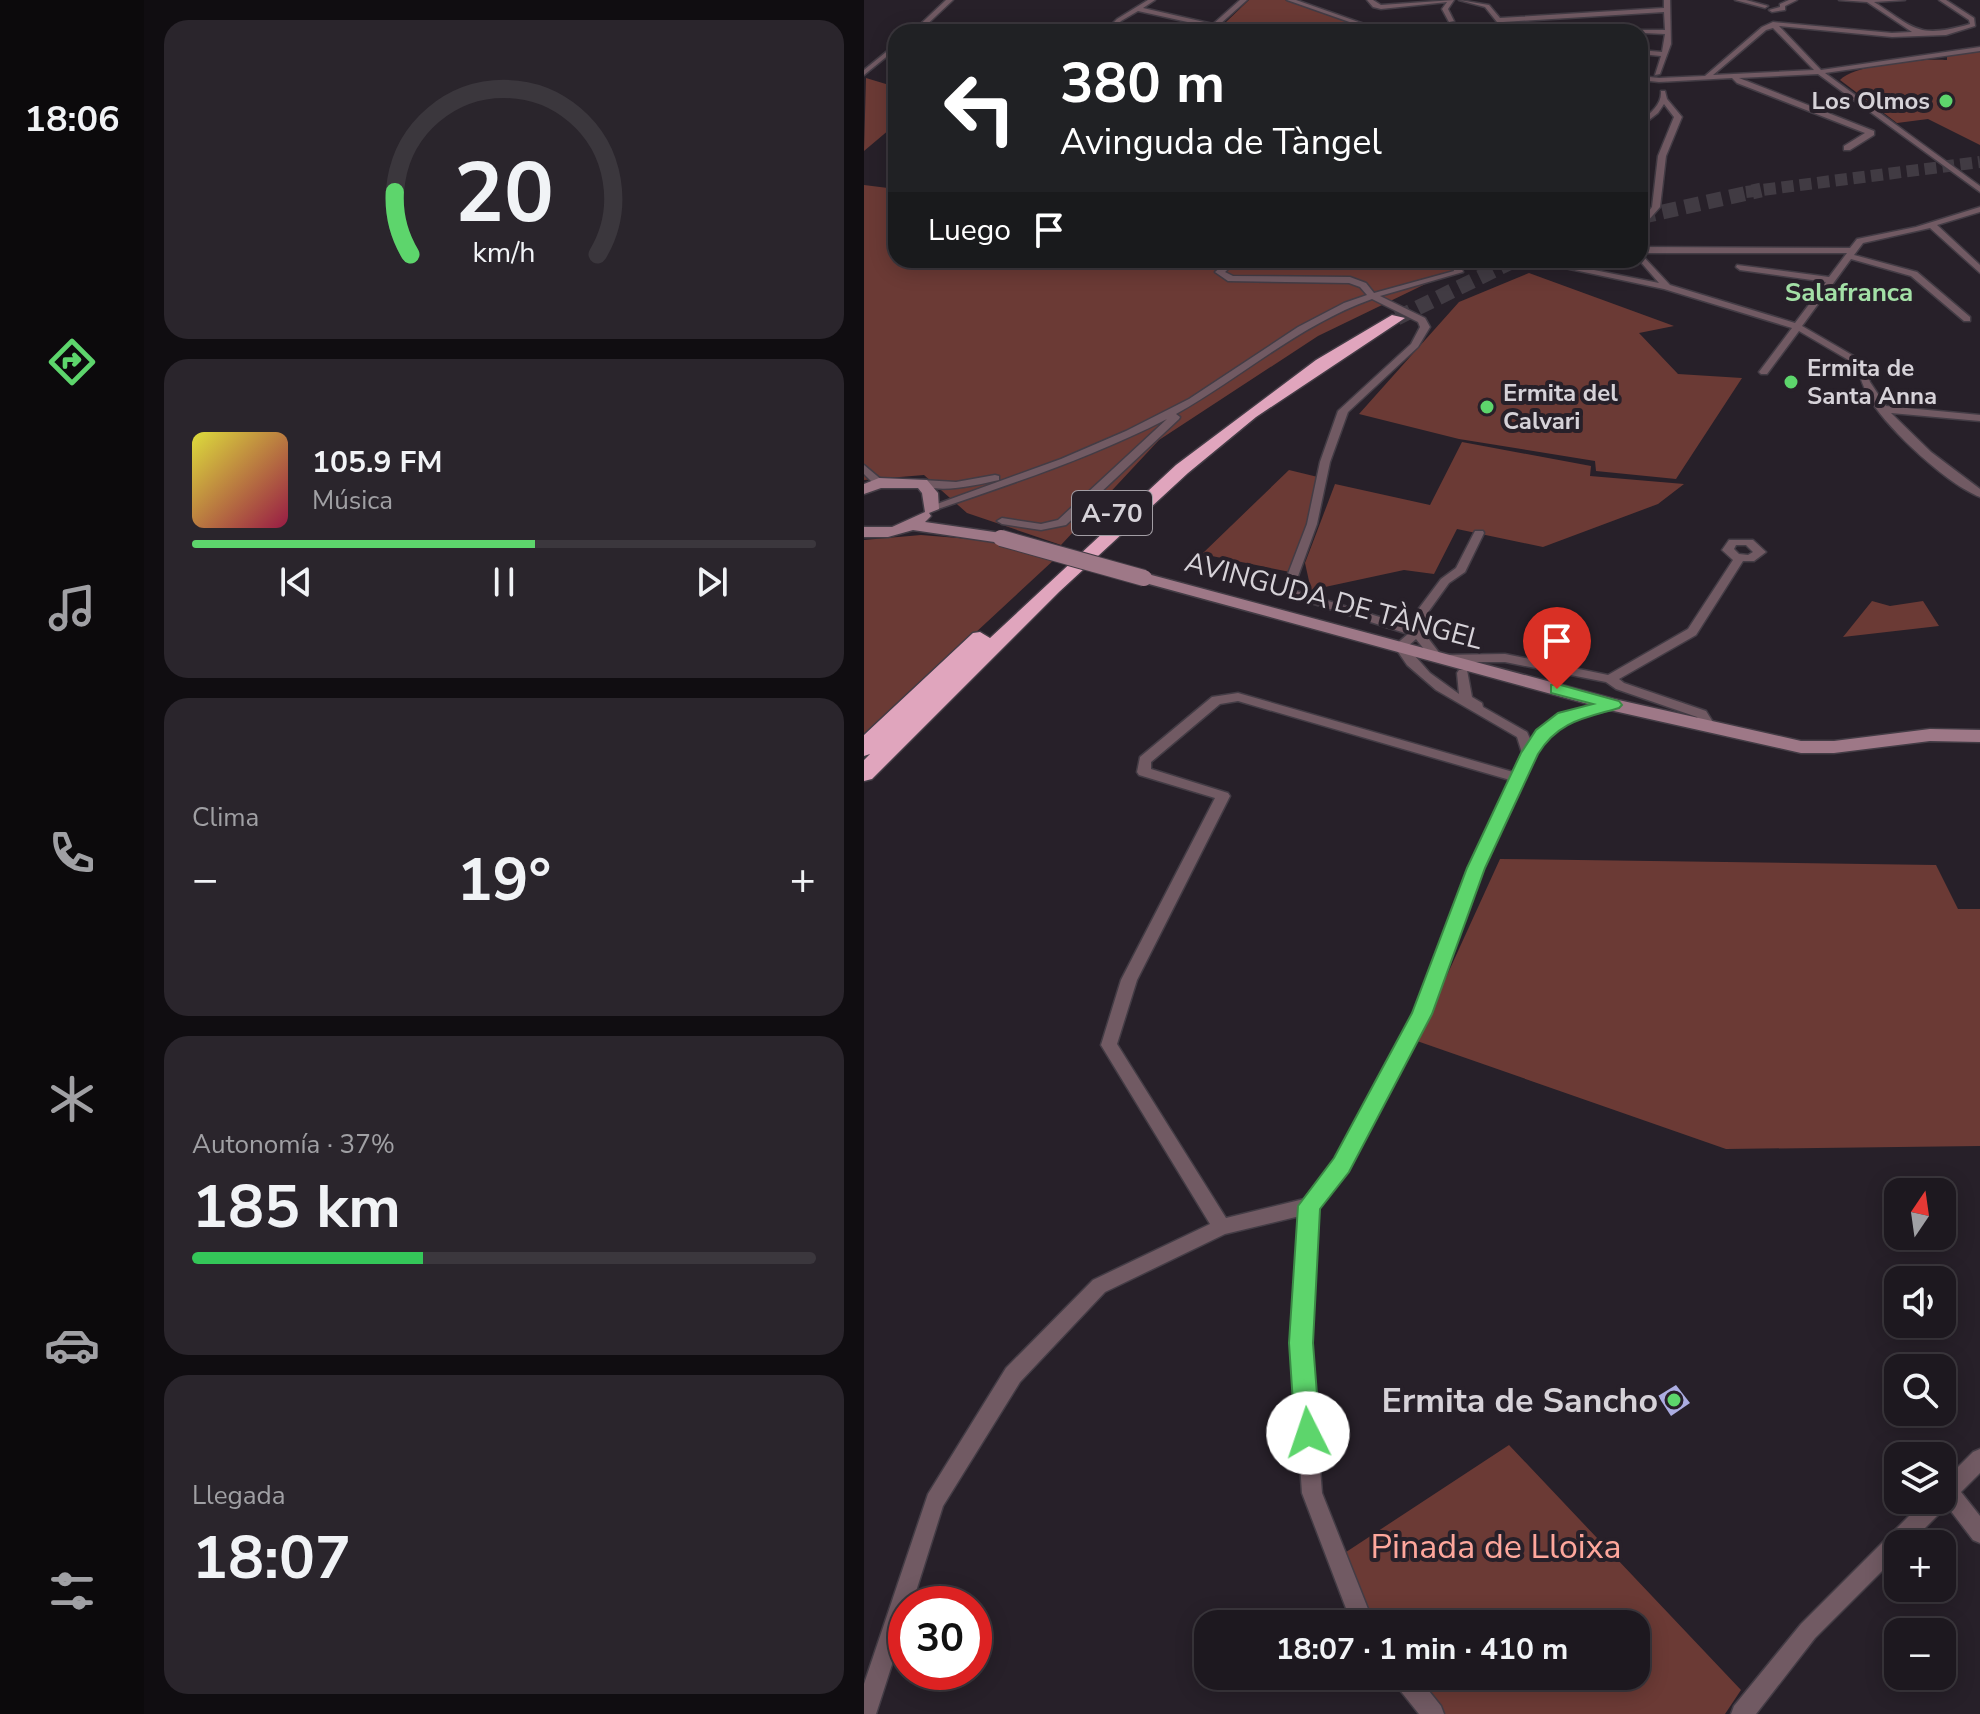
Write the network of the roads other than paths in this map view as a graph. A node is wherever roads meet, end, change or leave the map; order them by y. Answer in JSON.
{"nodes":[{"id":1,"x":950,"y":0,"type":"edge"},
{"id":2,"x":1152,"y":0,"type":"edge"},
{"id":3,"x":1244,"y":0,"type":"edge"},
{"id":4,"x":1290,"y":0,"type":"edge"},
{"id":5,"x":1370,"y":0,"type":"edge"},
{"id":6,"x":1449,"y":0,"type":"edge"},
{"id":7,"x":1462,"y":0,"type":"edge"},
{"id":8,"x":1667,"y":0,"type":"edge"},
{"id":9,"x":1738,"y":0,"type":"edge"},
{"id":10,"x":1794,"y":0,"type":"edge"},
{"id":11,"x":1842,"y":0,"type":"edge"},
{"id":12,"x":1902,"y":0,"type":"edge"},
{"id":13,"x":1942,"y":0,"type":"edge"},
{"id":14,"x":1869,"y":1,"type":"edge"},
{"id":15,"x":1769,"y":5,"type":"edge"},
{"id":16,"x":1782,"y":7,"type":"junction"},
{"id":17,"x":1138,"y":9,"type":"junction"},
{"id":18,"x":1668,"y":10,"type":"junction"},
{"id":19,"x":1499,"y":20,"type":"junction"},
{"id":20,"x":1451,"y":21,"type":"dead end"},
{"id":21,"x":1788,"y":21,"type":"junction"},
{"id":22,"x":1775,"y":23,"type":"junction"},
{"id":23,"x":924,"y":24,"type":"edge"},
{"id":24,"x":1118,"y":24,"type":"edge"},
{"id":25,"x":1211,"y":24,"type":"edge"},
{"id":26,"x":1217,"y":24,"type":"edge"},
{"id":27,"x":1360,"y":24,"type":"edge"},
{"id":28,"x":1502,"y":24,"type":"edge"},
{"id":29,"x":1648,"y":32,"type":"edge"},
{"id":30,"x":1668,"y":32,"type":"junction"},
{"id":31,"x":1946,"y":33,"type":"junction"},
{"id":32,"x":1919,"y":34,"type":"junction"},
{"id":33,"x":1976,"y":49,"type":"edge"},
{"id":34,"x":888,"y":52,"type":"edge"},
{"id":35,"x":1648,"y":53,"type":"edge"},
{"id":36,"x":1666,"y":54,"type":"junction"},
{"id":37,"x":864,"y":62,"type":"edge"},
{"id":38,"x":874,"y":63,"type":"junction"},
{"id":39,"x":1819,"y":72,"type":"junction"},
{"id":40,"x":864,"y":73,"type":"edge"},
{"id":41,"x":1732,"y":75,"type":"junction"},
{"id":42,"x":1708,"y":76,"type":"junction"},
{"id":43,"x":1654,"y":78,"type":"edge"},
{"id":44,"x":1664,"y":99,"type":"junction"},
{"id":45,"x":1648,"y":118,"type":"edge"},
{"id":46,"x":1847,"y":148,"type":"dead end"},
{"id":47,"x":1980,"y":190,"type":"edge"},
{"id":48,"x":1980,"y":209,"type":"edge"},
{"id":49,"x":1648,"y":218,"type":"edge"},
{"id":50,"x":1932,"y":225,"type":"junction"},
{"id":51,"x":1648,"y":250,"type":"edge"},
{"id":52,"x":1850,"y":253,"type":"junction"},
{"id":53,"x":1648,"y":266,"type":"edge"},
{"id":54,"x":1740,"y":267,"type":"dead end"},
{"id":55,"x":1224,"y":268,"type":"edge"},
{"id":56,"x":1458,"y":268,"type":"edge"},
{"id":57,"x":1569,"y":268,"type":"dead end"},
{"id":58,"x":1980,"y":270,"type":"edge"},
{"id":59,"x":1830,"y":280,"type":"junction"},
{"id":60,"x":1666,"y":287,"type":"junction"},
{"id":61,"x":1372,"y":296,"type":"junction"},
{"id":62,"x":1967,"y":319,"type":"dead end"},
{"id":63,"x":1798,"y":327,"type":"junction"},
{"id":64,"x":1764,"y":372,"type":"dead end"},
{"id":65,"x":1190,"y":402,"type":"junction"},
{"id":66,"x":1883,"y":409,"type":"junction"},
{"id":67,"x":1980,"y":418,"type":"edge"},
{"id":68,"x":864,"y":468,"type":"edge"},
{"id":69,"x":1039,"y":471,"type":"junction"},
{"id":70,"x":922,"y":483,"type":"junction"},
{"id":71,"x":872,"y":486,"type":"edge"},
{"id":72,"x":1980,"y":494,"type":"edge"},
{"id":73,"x":931,"y":508,"type":"junction"},
{"id":74,"x":913,"y":525,"type":"junction"},
{"id":75,"x":1001,"y":530,"type":"junction"},
{"id":76,"x":864,"y":532,"type":"edge"},
{"id":77,"x":1479,"y":533,"type":"dead end"},
{"id":78,"x":1740,"y":558,"type":"dead end"},
{"id":79,"x":1420,"y":630,"type":"junction"},
{"id":80,"x":1400,"y":646,"type":"junction"},
{"id":81,"x":1440,"y":657,"type":"junction"},
{"id":82,"x":1468,"y":670,"type":"junction"},
{"id":83,"x":1428,"y":678,"type":"junction"},
{"id":84,"x":1610,"y":679,"type":"junction"},
{"id":85,"x":1614,"y":705,"type":"junction"},
{"id":86,"x":1710,"y":727,"type":"junction"},
{"id":87,"x":1542,"y":734,"type":"junction"},
{"id":88,"x":1980,"y":736,"type":"edge"},
{"id":89,"x":864,"y":748,"type":"edge"},
{"id":90,"x":1529,"y":753,"type":"junction"},
{"id":91,"x":864,"y":773,"type":"edge"},
{"id":92,"x":1517,"y":778,"type":"junction"},
{"id":93,"x":1309,"y":1206,"type":"junction"},
{"id":94,"x":1222,"y":1227,"type":"junction"},
{"id":95,"x":1980,"y":1459,"type":"edge"},
{"id":96,"x":1956,"y":1483,"type":"edge"},
{"id":97,"x":1956,"y":1509,"type":"edge"},
{"id":98,"x":1925,"y":1514,"type":"edge"},
{"id":99,"x":1980,"y":1533,"type":"edge"},
{"id":100,"x":1358,"y":1610,"type":"edge"},
{"id":101,"x":1414,"y":1690,"type":"edge"},
{"id":102,"x":865,"y":1714,"type":"edge"},
{"id":103,"x":1433,"y":1714,"type":"edge"},
{"id":104,"x":1742,"y":1714,"type":"edge"}],
"edges":[{"from":1,"to":23,"type":"street"},
{"from":2,"to":17,"type":"street"},
{"from":3,"to":26,"type":"street"},
{"from":4,"to":27,"type":"street"},
{"from":5,"to":6,"type":"street"},
{"from":6,"to":20,"type":"street"},
{"from":7,"to":19,"type":"street"},
{"from":8,"to":18,"type":"street"},
{"from":9,"to":15,"type":"street"},
{"from":10,"to":16,"type":"street"},
{"from":11,"to":14,"type":"street"},
{"from":12,"to":14,"type":"street"},
{"from":13,"to":31,"type":"street"},
{"from":14,"to":32,"type":"street"},
{"from":15,"to":16,"type":"street"},
{"from":15,"to":22,"type":"street"},
{"from":16,"to":21,"type":"street"},
{"from":17,"to":24,"type":"street"},
{"from":17,"to":25,"type":"street"},
{"from":18,"to":19,"type":"street"},
{"from":18,"to":30,"type":"street"},
{"from":19,"to":28,"type":"street"},
{"from":21,"to":22,"type":"street"},
{"from":21,"to":32,"type":"street"},
{"from":22,"to":39,"type":"street"},
{"from":22,"to":42,"type":"street"},
{"from":29,"to":30,"type":"street"},
{"from":30,"to":36,"type":"street"},
{"from":31,"to":32,"type":"street"},
{"from":31,"to":33,"type":"street"},
{"from":33,"to":39,"type":"street"},
{"from":34,"to":38,"type":"street"},
{"from":35,"to":36,"type":"street"},
{"from":36,"to":43,"type":"street"},
{"from":37,"to":38,"type":"street"},
{"from":38,"to":40,"type":"street"},
{"from":39,"to":41,"type":"street"},
{"from":39,"to":47,"type":"street"},
{"from":41,"to":42,"type":"street"},
{"from":41,"to":46,"type":"street"},
{"from":42,"to":43,"type":"street"},
{"from":43,"to":44,"type":"street"},
{"from":44,"to":45,"type":"street"},
{"from":44,"to":49,"type":"street"},
{"from":48,"to":50,"type":"street"},
{"from":50,"to":52,"type":"street"},
{"from":50,"to":58,"type":"street"},
{"from":51,"to":52,"type":"street"},
{"from":52,"to":59,"type":"street"},
{"from":52,"to":62,"type":"street"},
{"from":53,"to":60,"type":"street"},
{"from":54,"to":59,"type":"street"},
{"from":55,"to":61,"type":"street"},
{"from":56,"to":61,"type":"street"},
{"from":57,"to":60,"type":"street"},
{"from":59,"to":63,"type":"street"},
{"from":60,"to":63,"type":"street"},
{"from":61,"to":65,"type":"street"},
{"from":61,"to":79,"type":"street"},
{"from":63,"to":64,"type":"street"},
{"from":63,"to":66,"type":"street"},
{"from":65,"to":69,"type":"street"},
{"from":65,"to":75,"type":"street"},
{"from":66,"to":67,"type":"street"},
{"from":66,"to":72,"type":"street"},
{"from":68,"to":71,"type":"street"},
{"from":69,"to":70,"type":"street"},
{"from":69,"to":73,"type":"street"},
{"from":70,"to":71,"type":"main road"},
{"from":70,"to":73,"type":"main road"},
{"from":73,"to":74,"type":"main road"},
{"from":73,"to":75,"type":"main road"},
{"from":74,"to":75,"type":"main road"},
{"from":74,"to":76,"type":"main road"},
{"from":75,"to":80,"type":"main road","name":"AVINGUDA DE TÀNGEL","bridge":true},
{"from":77,"to":79,"type":"street"},
{"from":78,"to":84,"type":"street"},
{"from":79,"to":80,"type":"street"},
{"from":79,"to":81,"type":"street"},
{"from":80,"to":81,"type":"main road","name":"AVINGUDA DE TÀNGEL"},
{"from":80,"to":83,"type":"street"},
{"from":81,"to":82,"type":"main road","name":"AVINGUDA DE TÀNGEL"},
{"from":81,"to":84,"type":"street"},
{"from":82,"to":83,"type":"street"},
{"from":82,"to":85,"type":"main road","name":"AVINGUDA DE TÀNGEL"},
{"from":82,"to":87,"type":"street"},
{"from":83,"to":90,"type":"street"},
{"from":84,"to":86,"type":"street"},
{"from":85,"to":86,"type":"main road","name":"AVINGUDA DE TÀNGEL"},
{"from":85,"to":87,"type":"street"},
{"from":86,"to":88,"type":"main road","name":"AVINGUDA DE TÀNGEL"},
{"from":87,"to":90,"type":"street"},
{"from":89,"to":91,"type":"highway","number":"A-70"},
{"from":90,"to":92,"type":"street"},
{"from":92,"to":93,"type":"street"},
{"from":92,"to":94,"type":"street"},
{"from":93,"to":94,"type":"street"},
{"from":93,"to":100,"type":"street"},
{"from":94,"to":102,"type":"street"},
{"from":95,"to":96,"type":"street"},
{"from":97,"to":99,"type":"street"},
{"from":98,"to":104,"type":"street"},
{"from":101,"to":103,"type":"street"}]}
